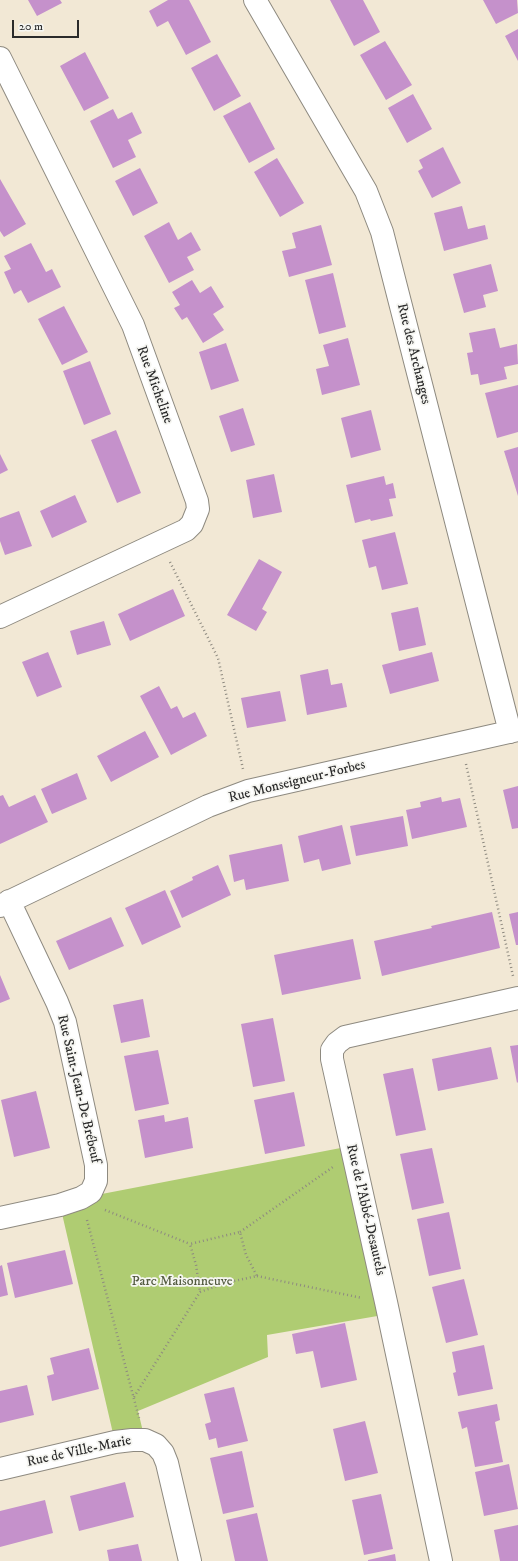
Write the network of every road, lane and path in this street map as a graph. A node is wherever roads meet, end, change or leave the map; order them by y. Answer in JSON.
{"nodes":[{"id":1,"x":256,"y":0,"type":"edge"},
{"id":2,"x":0,"y":58,"type":"edge"},
{"id":3,"x":160,"y":542,"type":"junction"},
{"id":4,"x":0,"y":617,"type":"edge"},
{"id":5,"x":514,"y":731,"type":"edge"},
{"id":6,"x":461,"y":743,"type":"junction"},
{"id":7,"x":248,"y":791,"type":"junction"},
{"id":8,"x":4,"y":904,"type":"edge"},
{"id":9,"x":516,"y":989,"type":"edge"},
{"id":10,"x":352,"y":1153,"type":"junction"},
{"id":11,"x":81,"y":1198,"type":"junction"},
{"id":12,"x":0,"y":1218,"type":"edge"},
{"id":13,"x":240,"y":1232,"type":"junction"},
{"id":14,"x":190,"y":1244,"type":"junction"},
{"id":15,"x":257,"y":1276,"type":"junction"},
{"id":16,"x":200,"y":1292,"type":"junction"},
{"id":17,"x":386,"y":1302,"type":"junction"},
{"id":18,"x":134,"y":1397,"type":"junction"},
{"id":19,"x":145,"y":1440,"type":"junction"},
{"id":20,"x":0,"y":1469,"type":"edge"},
{"id":21,"x":190,"y":1561,"type":"edge"},
{"id":22,"x":441,"y":1561,"type":"edge"}],
"edges":[{"from":1,"to":5,"type":"street","name":"Rue des Archanges"},
{"from":2,"to":3,"type":"street","name":"Rue Micheline"},
{"from":3,"to":4,"type":"street","name":"Rue Micheline"},
{"from":3,"to":7,"type":"path"},
{"from":5,"to":6,"type":"street","name":"Rue Monseigneur-Forbes"},
{"from":6,"to":7,"type":"street","name":"Rue Monseigneur-Forbes"},
{"from":6,"to":9,"type":"path"},
{"from":7,"to":8,"type":"street","name":"Rue Monseigneur-Forbes"},
{"from":8,"to":11,"type":"street","name":"Rue Saint-Jean-De Brébeuf"},
{"from":9,"to":10,"type":"street","name":"Rue de l'Abbé-Desautels"},
{"from":10,"to":13,"type":"path"},
{"from":10,"to":17,"type":"street","name":"Rue de l'Abbé-Desautels"},
{"from":11,"to":12,"type":"street","name":"Rue Saint-Jean-De Brébeuf"},
{"from":11,"to":14,"type":"path"},
{"from":11,"to":18,"type":"path"},
{"from":13,"to":14,"type":"path"},
{"from":13,"to":15,"type":"path"},
{"from":14,"to":16,"type":"path"},
{"from":15,"to":16,"type":"path"},
{"from":15,"to":17,"type":"path"},
{"from":16,"to":18,"type":"path"},
{"from":17,"to":22,"type":"street","name":"Rue de l'Abbé-Desautels"},
{"from":18,"to":19,"type":"path"},
{"from":19,"to":20,"type":"street","name":"Rue de Ville-Marie"},
{"from":19,"to":21,"type":"street","name":"Rue de Ville-Marie"}]}
